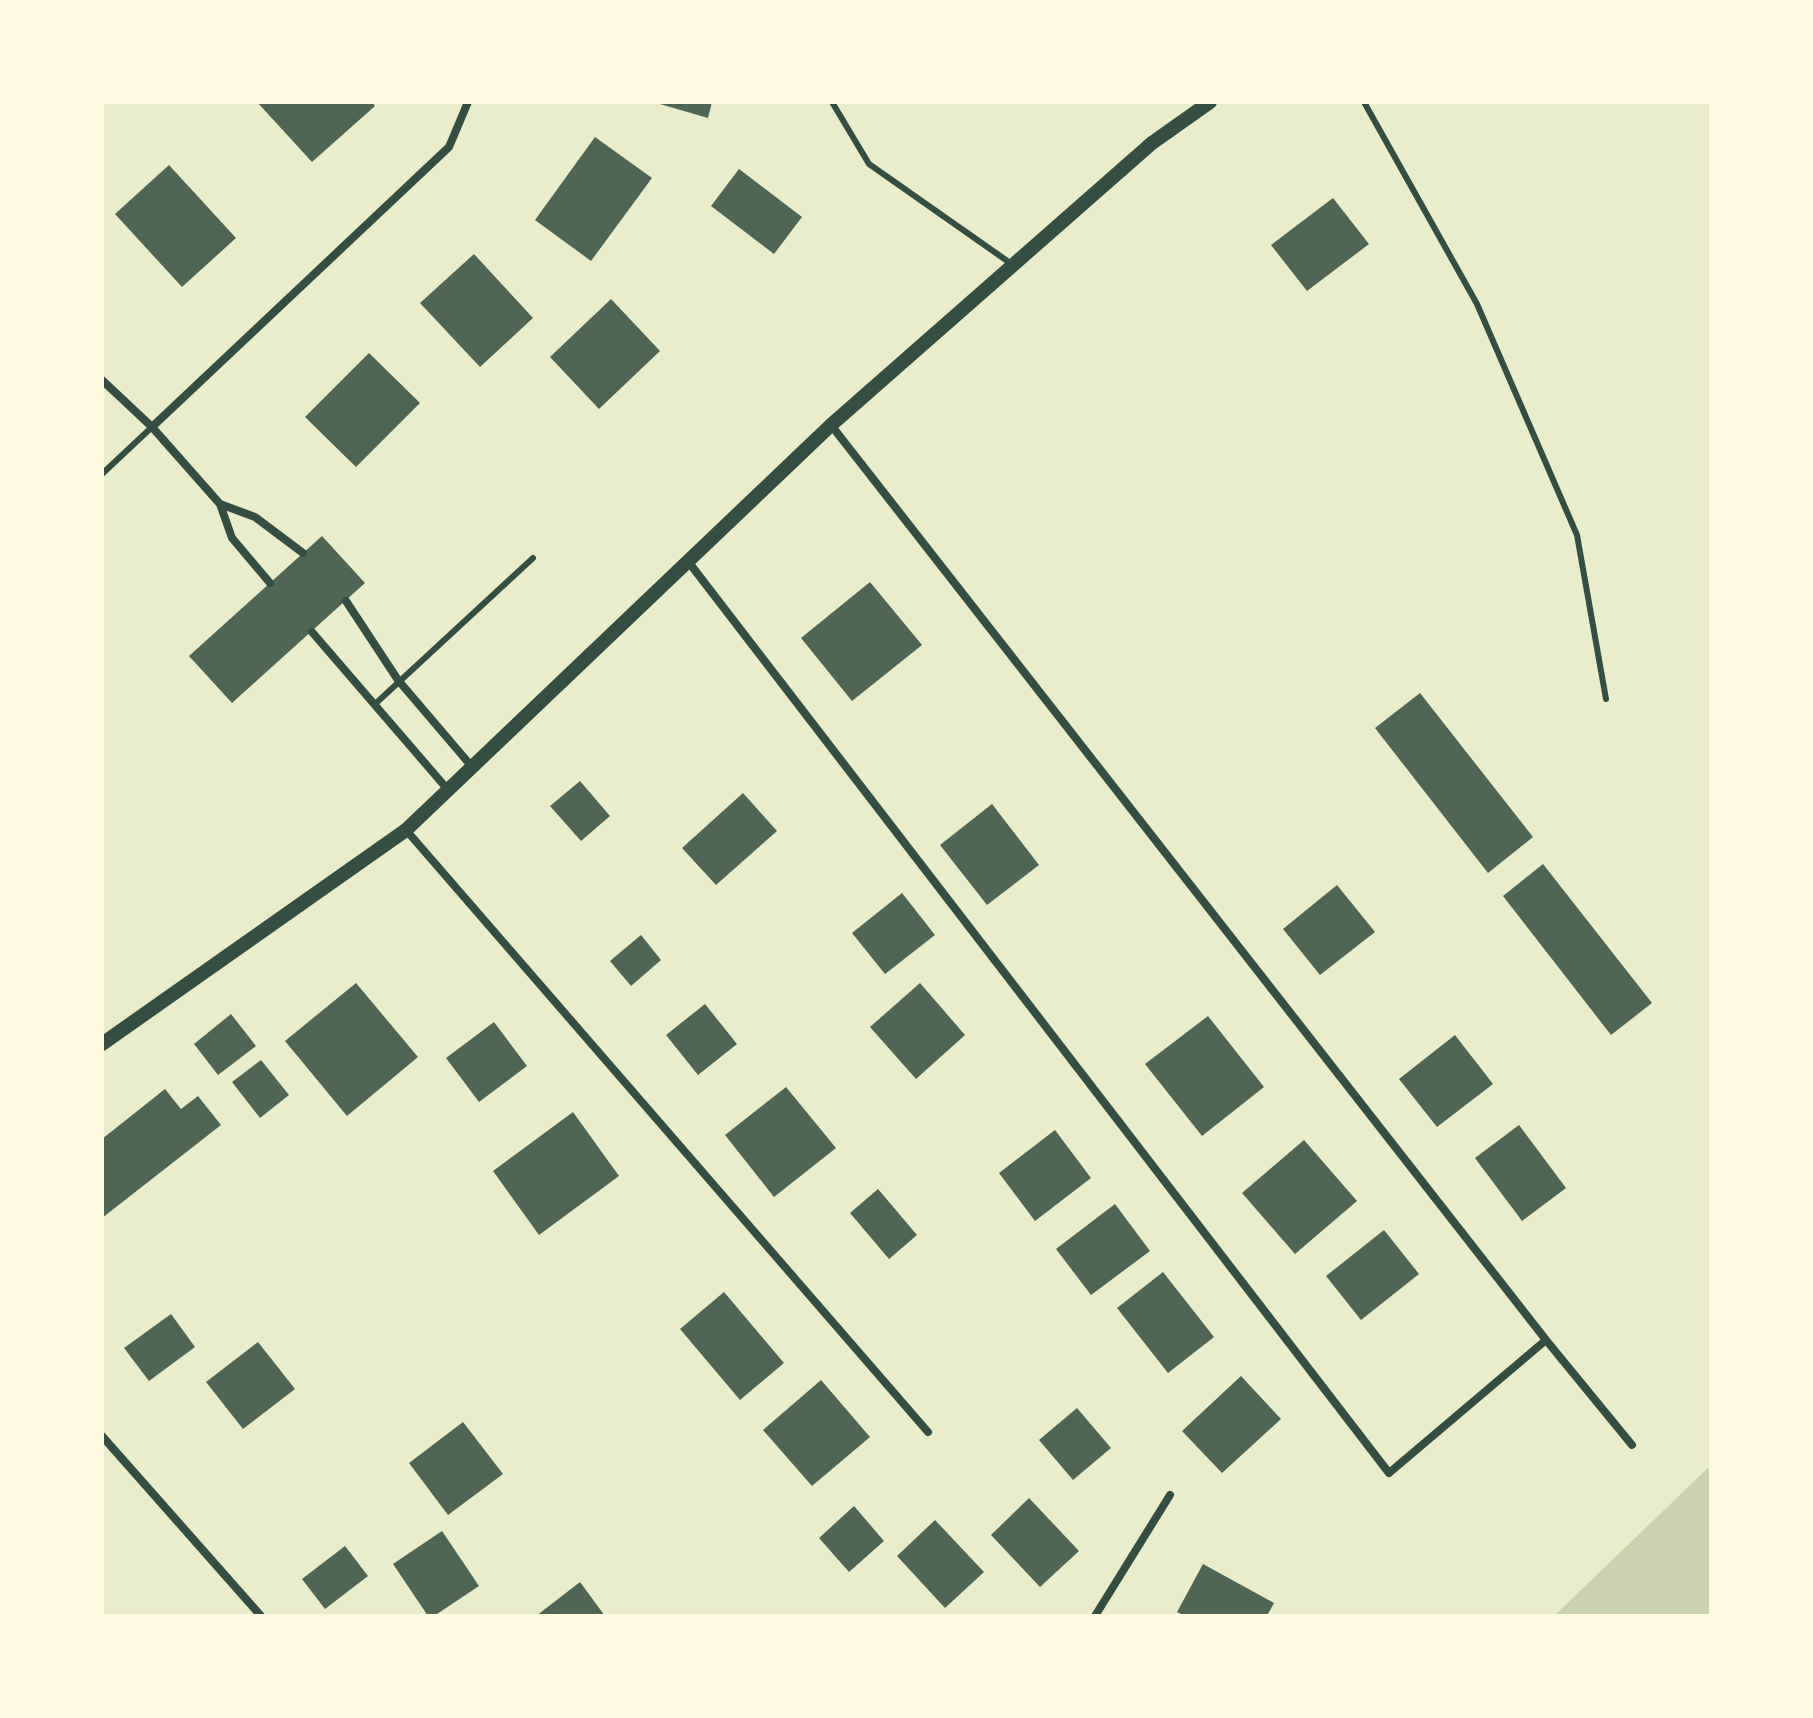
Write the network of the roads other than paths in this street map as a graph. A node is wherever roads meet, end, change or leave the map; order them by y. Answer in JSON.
{"nodes":[{"id":1,"x":468,"y":102,"type":"edge"},
{"id":2,"x":832,"y":102,"type":"edge"},
{"id":3,"x":1210,"y":102,"type":"edge"},
{"id":4,"x":1364,"y":102,"type":"edge"},
{"id":5,"x":1013,"y":265,"type":"junction"},
{"id":6,"x":102,"y":380,"type":"edge"},
{"id":7,"x":831,"y":425,"type":"junction"},
{"id":8,"x":152,"y":427,"type":"junction"},
{"id":9,"x":102,"y":474,"type":"edge"},
{"id":10,"x":220,"y":504,"type":"junction"},
{"id":11,"x":303,"y":553,"type":"dead end"},
{"id":12,"x":533,"y":558,"type":"dead end"},
{"id":13,"x":687,"y":560,"type":"junction"},
{"id":14,"x":270,"y":583,"type":"dead end"},
{"id":15,"x":346,"y":601,"type":"dead end"},
{"id":16,"x":312,"y":632,"type":"dead end"},
{"id":17,"x":398,"y":680,"type":"junction"},
{"id":18,"x":1606,"y":699,"type":"dead end"},
{"id":19,"x":374,"y":705,"type":"junction"},
{"id":20,"x":473,"y":769,"type":"junction"},
{"id":21,"x":449,"y":791,"type":"junction"},
{"id":22,"x":406,"y":830,"type":"junction"},
{"id":23,"x":102,"y":1044,"type":"edge"},
{"id":24,"x":1546,"y":1340,"type":"junction"},
{"id":25,"x":928,"y":1432,"type":"dead end"},
{"id":26,"x":102,"y":1436,"type":"edge"},
{"id":27,"x":1632,"y":1445,"type":"dead end"},
{"id":28,"x":1170,"y":1495,"type":"dead end"},
{"id":29,"x":261,"y":1616,"type":"edge"},
{"id":30,"x":1095,"y":1616,"type":"edge"}],
"edges":[{"from":1,"to":8,"type":"street"},
{"from":2,"to":5,"type":"lane"},
{"from":3,"to":5,"type":"street"},
{"from":4,"to":18,"type":"lane"},
{"from":5,"to":7,"type":"street"},
{"from":6,"to":8,"type":"street"},
{"from":7,"to":13,"type":"street"},
{"from":7,"to":24,"type":"street"},
{"from":8,"to":9,"type":"lane"},
{"from":8,"to":10,"type":"street"},
{"from":10,"to":11,"type":"street"},
{"from":10,"to":14,"type":"street"},
{"from":12,"to":17,"type":"lane"},
{"from":13,"to":20,"type":"street"},
{"from":13,"to":24,"type":"street"},
{"from":15,"to":17,"type":"street"},
{"from":16,"to":19,"type":"street"},
{"from":17,"to":19,"type":"lane"},
{"from":17,"to":20,"type":"street"},
{"from":19,"to":21,"type":"street"},
{"from":20,"to":21,"type":"street"},
{"from":21,"to":22,"type":"street"},
{"from":22,"to":23,"type":"street"},
{"from":22,"to":25,"type":"street"},
{"from":24,"to":27,"type":"street"},
{"from":26,"to":29,"type":"street"},
{"from":28,"to":30,"type":"street"}]}
